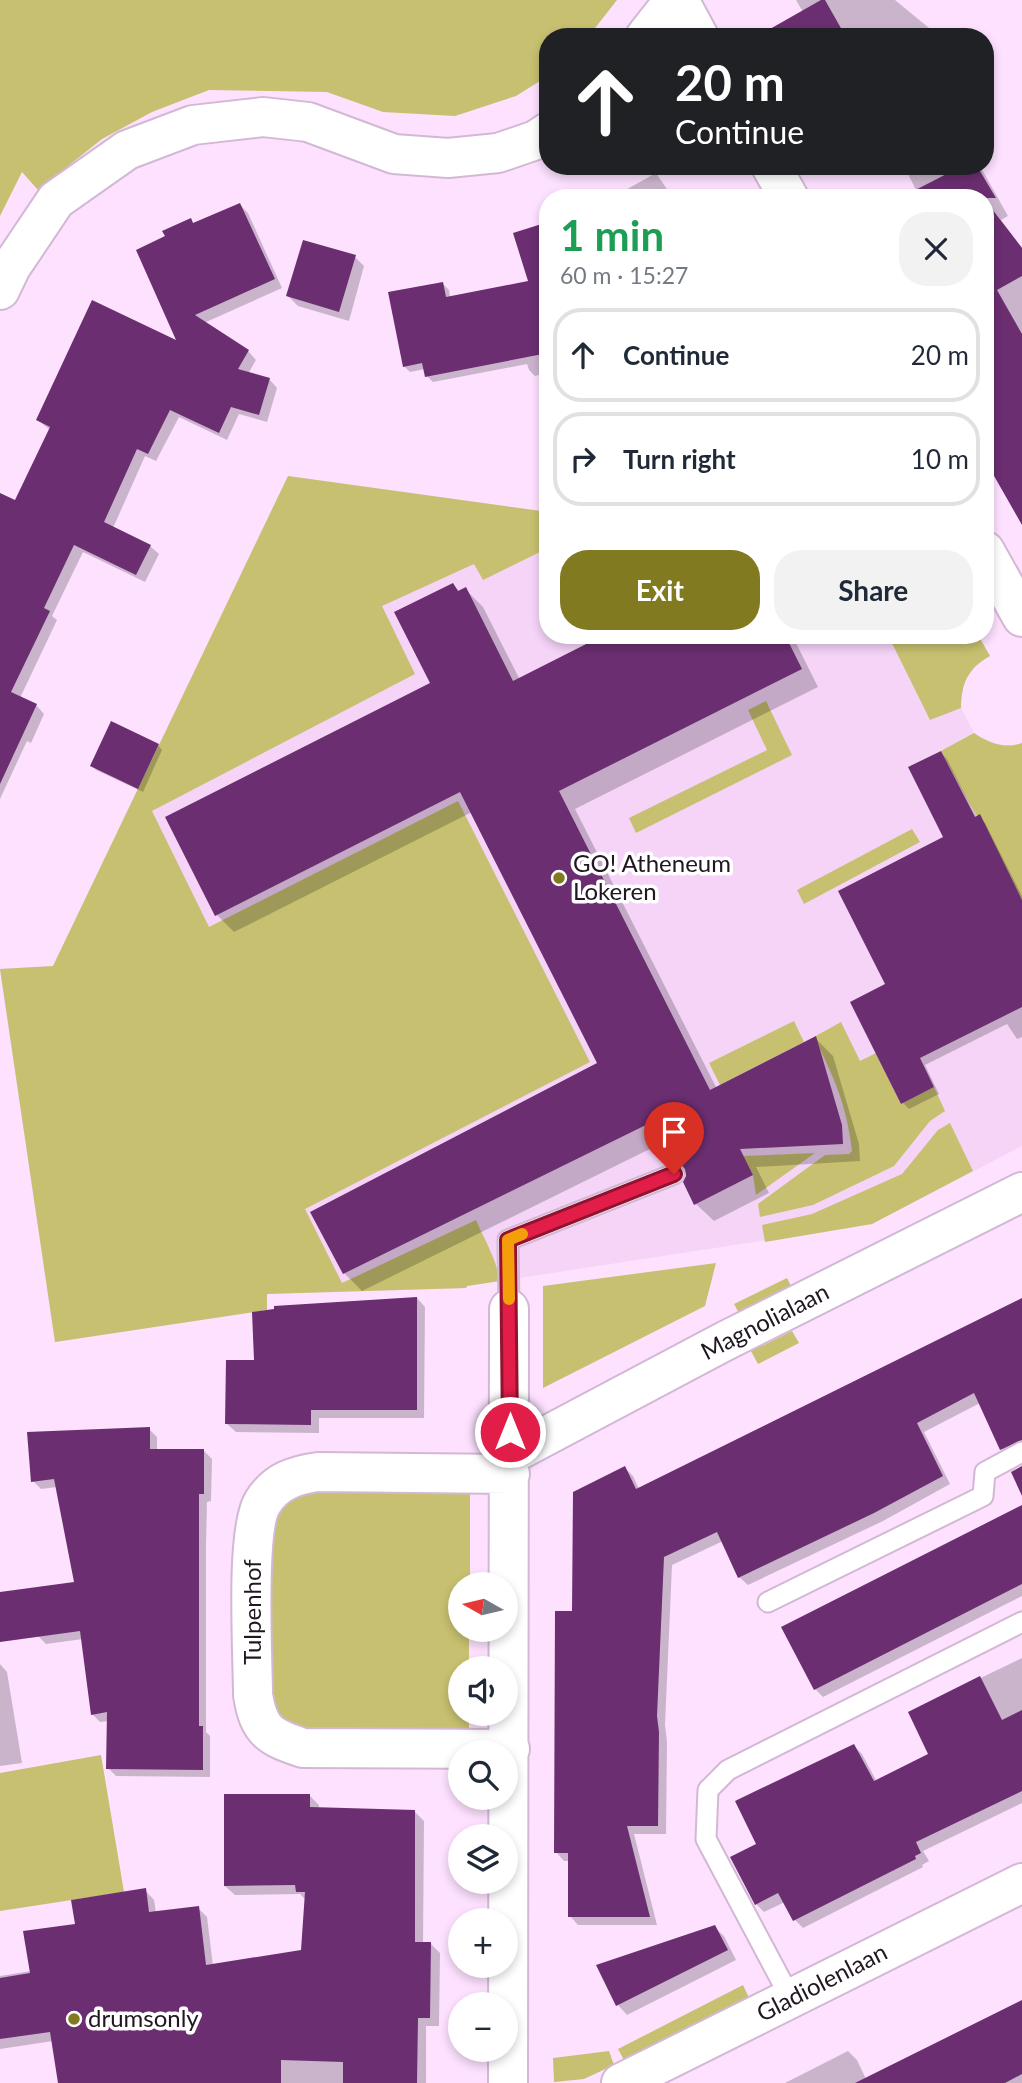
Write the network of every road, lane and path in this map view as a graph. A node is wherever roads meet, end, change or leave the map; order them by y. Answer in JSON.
{"nodes":[{"id":1,"x":676,"y":0,"type":"edge"},
{"id":2,"x":653,"y":28,"type":"edge"},
{"id":3,"x":693,"y":28,"type":"edge"},
{"id":4,"x":539,"y":138,"type":"edge"},
{"id":5,"x":0,"y":290,"type":"edge"},
{"id":6,"x":994,"y":567,"type":"edge"},
{"id":7,"x":1022,"y":617,"type":"edge"},
{"id":8,"x":674,"y":1174,"type":"dead end"},
{"id":9,"x":1022,"y":1192,"type":"edge"},
{"id":10,"x":509,"y":1309,"type":"joint"},
{"id":11,"x":1022,"y":1452,"type":"edge"},
{"id":12,"x":510,"y":1464,"type":"junction"},
{"id":13,"x":768,"y":1602,"type":"dead end"},
{"id":14,"x":1022,"y":1622,"type":"edge"},
{"id":15,"x":510,"y":1740,"type":"edge"},
{"id":16,"x":448,"y":1749,"type":"edge"},
{"id":17,"x":510,"y":1810,"type":"edge"},
{"id":18,"x":1022,"y":1883,"type":"edge"},
{"id":19,"x":790,"y":1999,"type":"junction"},
{"id":20,"x":508,"y":2083,"type":"edge"},
{"id":21,"x":621,"y":2083,"type":"edge"}],
"edges":[{"from":1,"to":2,"type":"street"},
{"from":1,"to":3,"type":"street"},
{"from":4,"to":5,"type":"street"},
{"from":6,"to":7,"type":"street"},
{"from":8,"to":10,"type":"lane"},
{"from":9,"to":12,"type":"street","name":"Magnolialaan"},
{"from":10,"to":12,"type":"street"},
{"from":11,"to":13,"type":"lane"},
{"from":12,"to":15,"type":"street"},
{"from":12,"to":16,"type":"street","name":"Tulpenhof"},
{"from":14,"to":19,"type":"lane"},
{"from":17,"to":20,"type":"street"},
{"from":18,"to":19,"type":"street","name":"Gladiolenlaan"},
{"from":19,"to":21,"type":"street","name":"Gladiolenlaan"}]}
